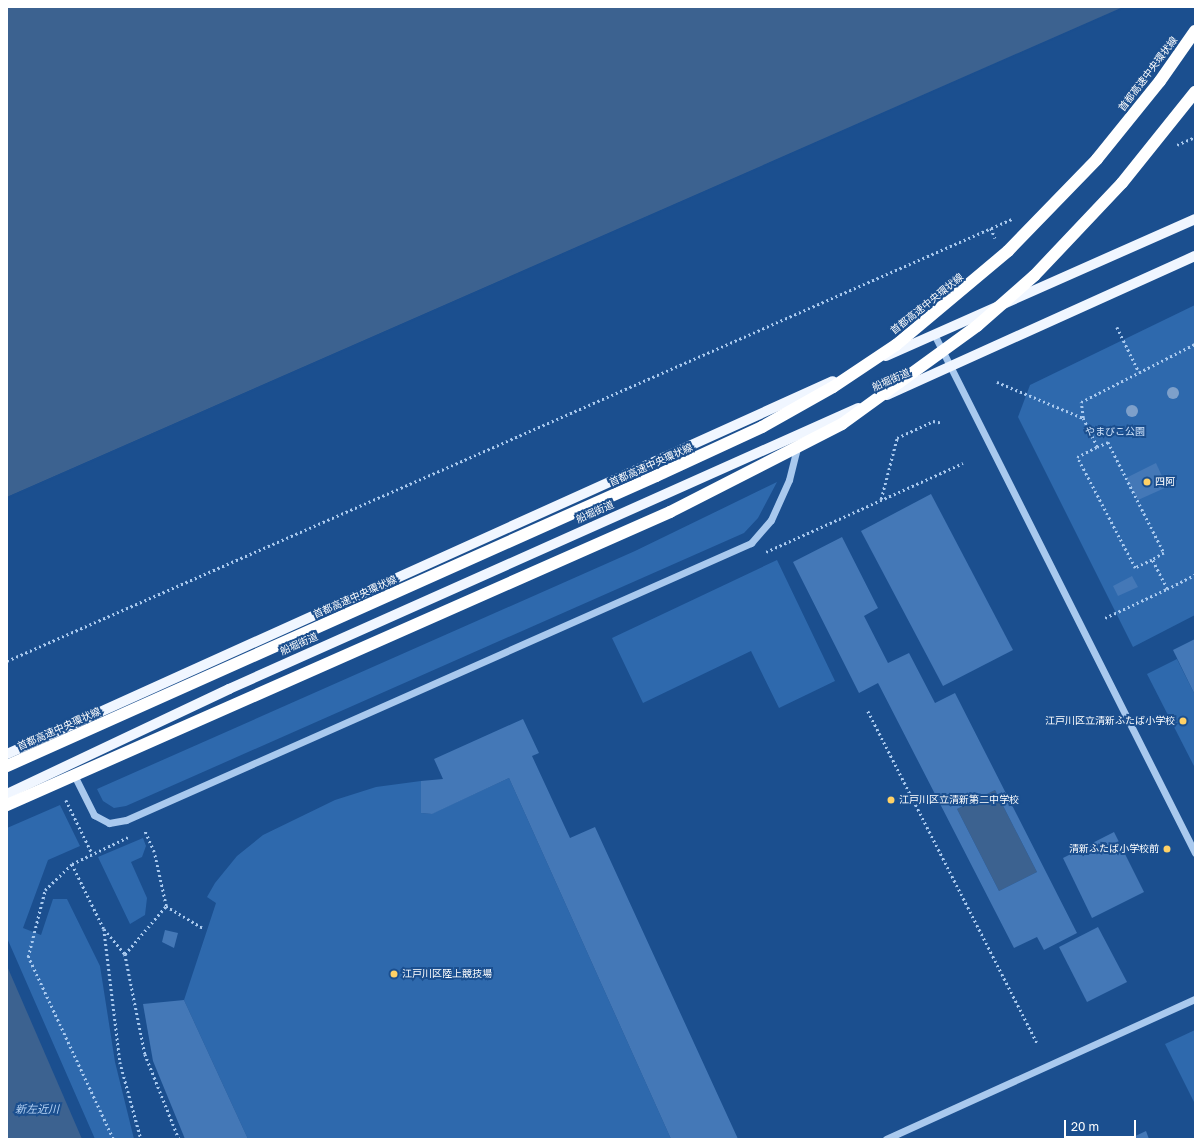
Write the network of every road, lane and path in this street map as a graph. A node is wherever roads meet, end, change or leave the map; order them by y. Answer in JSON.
{"nodes":[{"id":1,"x":1195,"y":31,"type":"edge"},
{"id":2,"x":1195,"y":92,"type":"edge"},
{"id":3,"x":1195,"y":137,"type":"edge"},
{"id":4,"x":1173,"y":147,"type":"dead end"},
{"id":5,"x":1015,"y":218,"type":"dead end"},
{"id":6,"x":1195,"y":219,"type":"edge"},
{"id":7,"x":1195,"y":256,"type":"edge"},
{"id":8,"x":1117,"y":326,"type":"dead end"},
{"id":9,"x":934,"y":334,"type":"junction"},
{"id":10,"x":1195,"y":344,"type":"edge"},
{"id":11,"x":950,"y":368,"type":"junction"},
{"id":12,"x":1139,"y":372,"type":"junction"},
{"id":13,"x":997,"y":382,"type":"dead end"},
{"id":14,"x":1083,"y":418,"type":"junction"},
{"id":15,"x":943,"y":423,"type":"dead end"},
{"id":16,"x":802,"y":434,"type":"junction"},
{"id":17,"x":1097,"y":447,"type":"junction"},
{"id":18,"x":881,"y":500,"type":"dead end"},
{"id":19,"x":1152,"y":560,"type":"junction"},
{"id":20,"x":1195,"y":575,"type":"edge"},
{"id":21,"x":1167,"y":589,"type":"junction"},
{"id":22,"x":1105,"y":618,"type":"dead end"},
{"id":23,"x":7,"y":661,"type":"edge"},
{"id":24,"x":868,"y":711,"type":"dead end"},
{"id":25,"x":7,"y":754,"type":"edge"},
{"id":26,"x":69,"y":764,"type":"junction"},
{"id":27,"x":7,"y":766,"type":"edge"},
{"id":28,"x":7,"y":794,"type":"edge"},
{"id":29,"x":57,"y":800,"type":"dead end"},
{"id":30,"x":7,"y":805,"type":"edge"},
{"id":31,"x":144,"y":830,"type":"dead end"},
{"id":32,"x":1195,"y":853,"type":"edge"},
{"id":33,"x":72,"y":864,"type":"junction"},
{"id":34,"x":166,"y":906,"type":"junction"},
{"id":35,"x":104,"y":928,"type":"junction"},
{"id":36,"x":203,"y":928,"type":"dead end"},
{"id":37,"x":125,"y":954,"type":"junction"},
{"id":38,"x":1195,"y":999,"type":"edge"},
{"id":39,"x":1038,"y":1044,"type":"dead end"},
{"id":40,"x":113,"y":1139,"type":"edge"},
{"id":41,"x":141,"y":1139,"type":"edge"},
{"id":42,"x":179,"y":1139,"type":"edge"},
{"id":43,"x":886,"y":1139,"type":"edge"}],
"edges":[{"from":1,"to":27,"type":"highway","name":"首都高速中央環状線","bridge":true},
{"from":2,"to":30,"type":"highway","bridge":true},
{"from":3,"to":4,"type":"path"},
{"from":5,"to":23,"type":"path"},
{"from":6,"to":9,"type":"main road","name":"船堀街道"},
{"from":7,"to":11,"type":"main road","name":"船堀街道"},
{"from":8,"to":12,"type":"path"},
{"from":9,"to":11,"type":"street"},
{"from":9,"to":25,"type":"main road","name":"船堀街道"},
{"from":10,"to":12,"type":"path"},
{"from":11,"to":16,"type":"main road","name":"船堀街道"},
{"from":11,"to":32,"type":"street"},
{"from":12,"to":14,"type":"path"},
{"from":13,"to":14,"type":"path"},
{"from":14,"to":17,"type":"path"},
{"from":15,"to":18,"type":"path"},
{"from":16,"to":26,"type":"main road","name":"船堀街道"},
{"from":16,"to":26,"type":"street"},
{"from":17,"to":19,"type":"path"},
{"from":17,"to":19,"type":"path"},
{"from":19,"to":21,"type":"path"},
{"from":20,"to":21,"type":"path"},
{"from":21,"to":22,"type":"path"},
{"from":24,"to":39,"type":"path"},
{"from":26,"to":28,"type":"main road","name":"船堀街道"},
{"from":29,"to":33,"type":"path"},
{"from":31,"to":34,"type":"path"},
{"from":33,"to":35,"type":"path"},
{"from":33,"to":40,"type":"path"},
{"from":34,"to":36,"type":"path"},
{"from":34,"to":37,"type":"path"},
{"from":35,"to":37,"type":"path"},
{"from":35,"to":41,"type":"path"},
{"from":37,"to":42,"type":"path"},
{"from":38,"to":43,"type":"street"}]}
